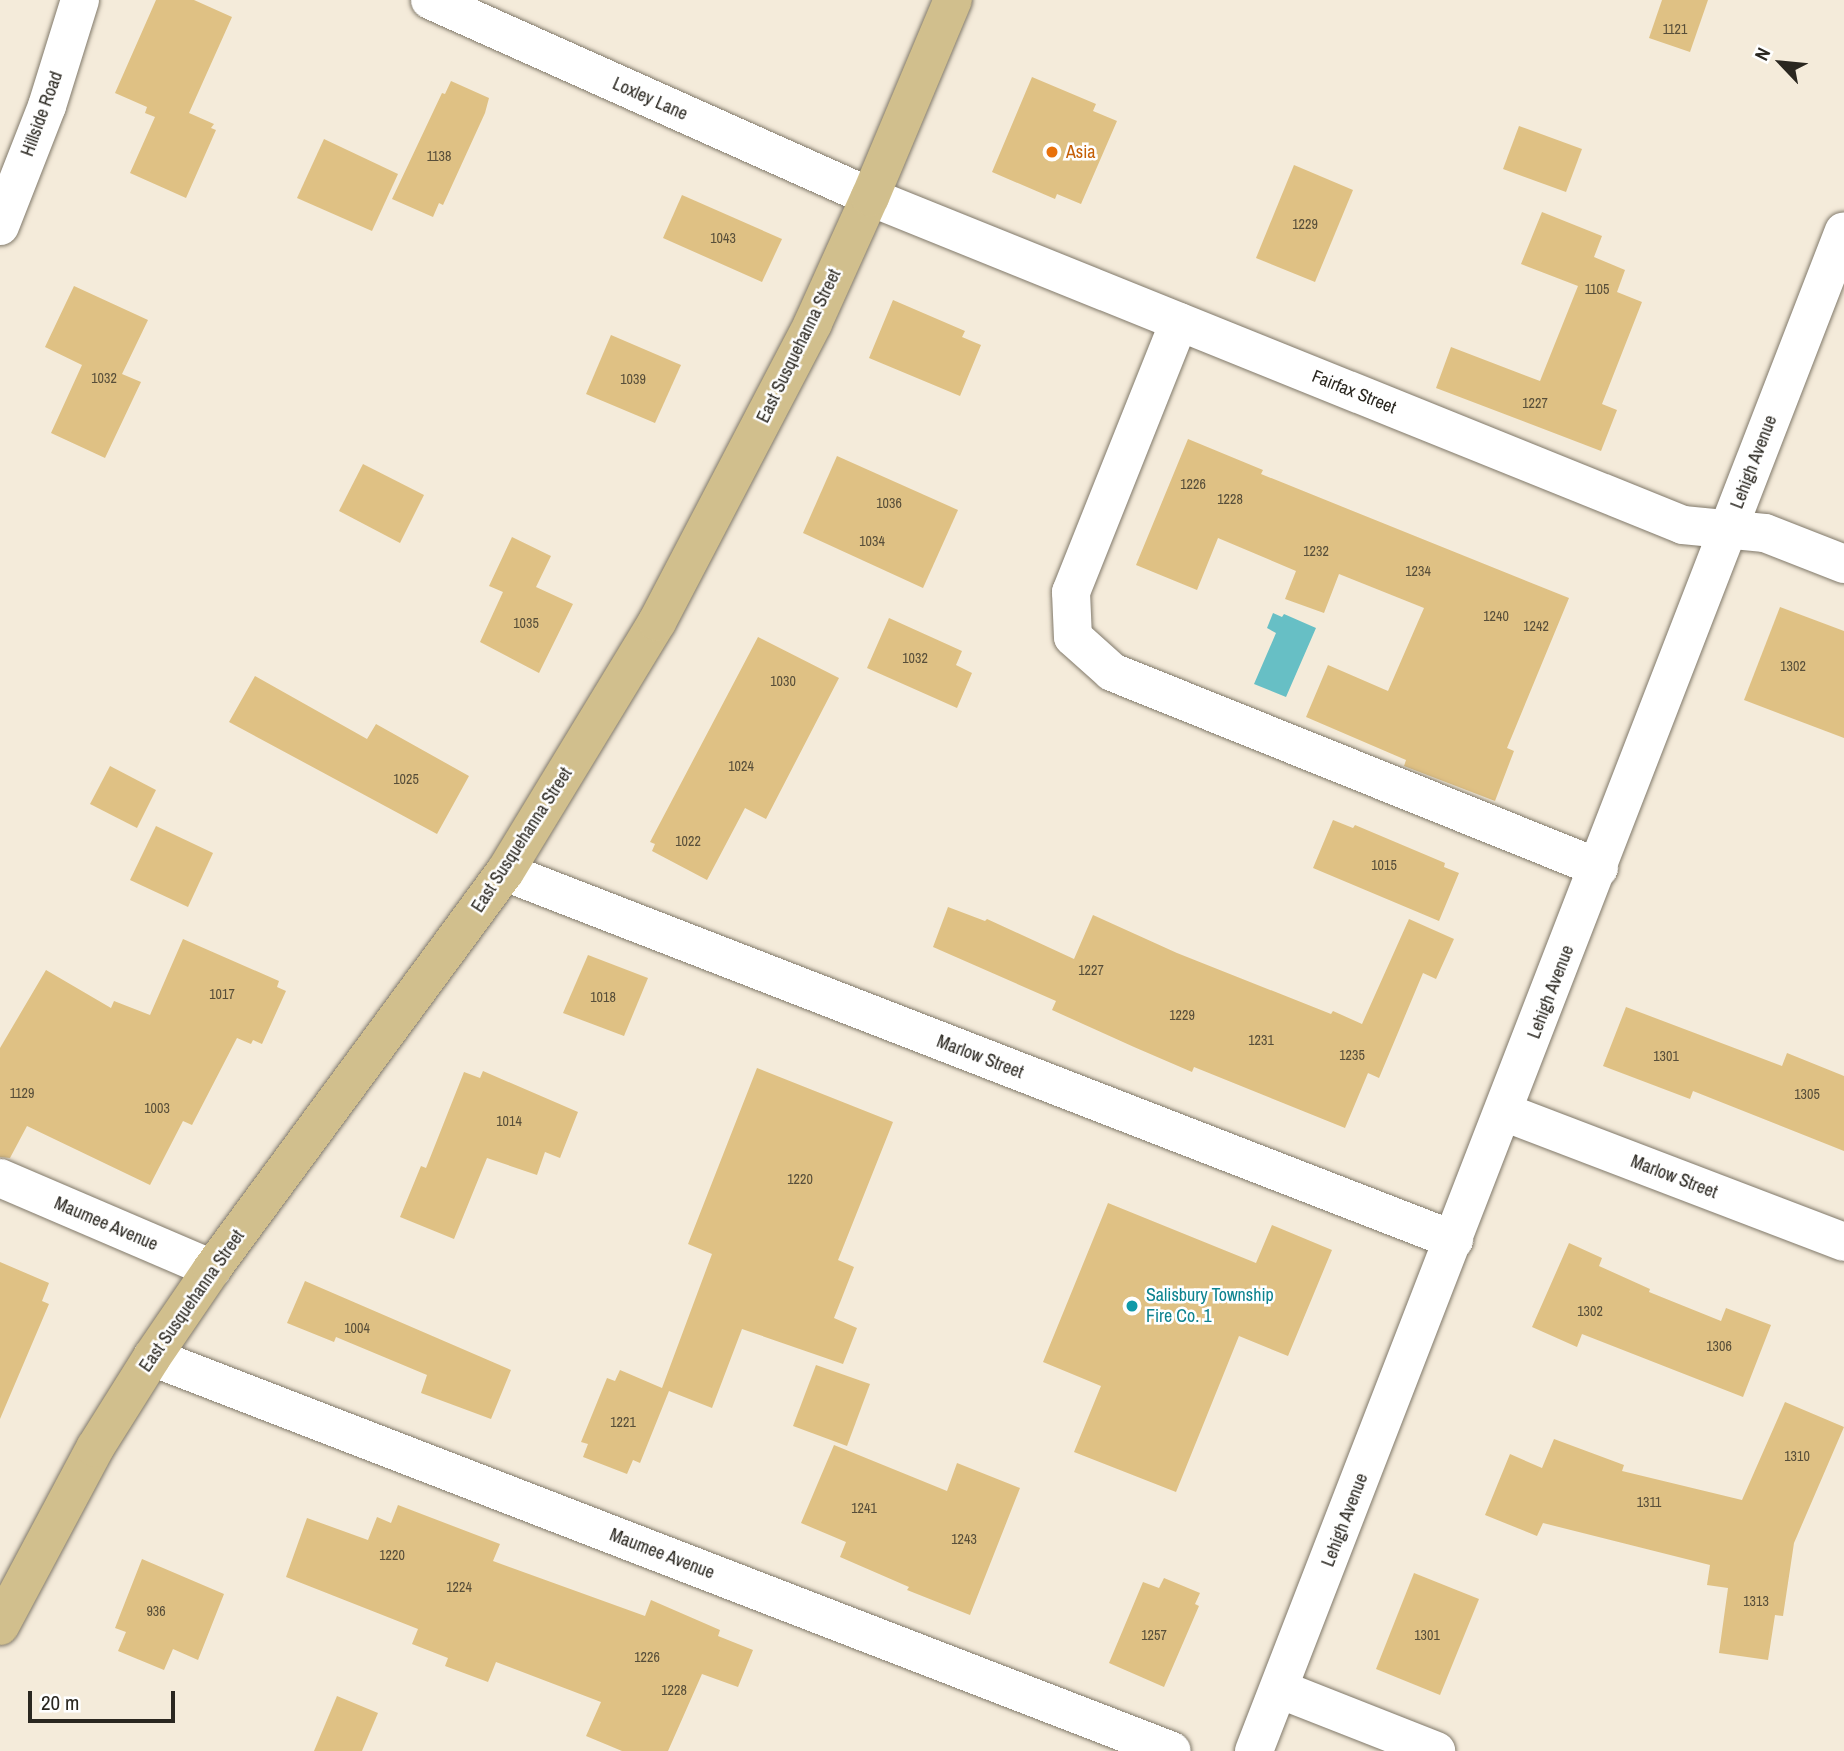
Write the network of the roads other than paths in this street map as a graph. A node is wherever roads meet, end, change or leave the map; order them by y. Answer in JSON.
{"nodes":[{"id":1,"x":80,"y":0,"type":"edge"},
{"id":2,"x":430,"y":0,"type":"edge"},
{"id":3,"x":953,"y":0,"type":"edge"},
{"id":4,"x":870,"y":197,"type":"junction"},
{"id":5,"x":0,"y":226,"type":"edge"},
{"id":6,"x":1844,"y":231,"type":"edge"},
{"id":7,"x":1179,"y":322,"type":"junction"},
{"id":8,"x":1727,"y":531,"type":"junction"},
{"id":9,"x":1844,"y":564,"type":"edge"},
{"id":10,"x":1599,"y":867,"type":"junction"},
{"id":11,"x":505,"y":872,"type":"junction"},
{"id":12,"x":1504,"y":1112,"type":"junction"},
{"id":13,"x":0,"y":1178,"type":"edge"},
{"id":14,"x":1454,"y":1240,"type":"junction"},
{"id":15,"x":1844,"y":1242,"type":"edge"},
{"id":16,"x":212,"y":1269,"type":"junction"},
{"id":17,"x":152,"y":1357,"type":"junction"},
{"id":18,"x":0,"y":1626,"type":"edge"},
{"id":19,"x":1279,"y":1689,"type":"junction"},
{"id":20,"x":1172,"y":1751,"type":"edge"},
{"id":21,"x":1254,"y":1751,"type":"edge"},
{"id":22,"x":1436,"y":1751,"type":"edge"}],
"edges":[{"from":1,"to":5,"type":"street","name":"Hillside Road"},
{"from":2,"to":4,"type":"street","name":"Loxley Lane"},
{"from":3,"to":4,"type":"main road","name":"East Susquehanna Street"},
{"from":4,"to":7,"type":"street","name":"Fairfax Street"},
{"from":4,"to":11,"type":"main road","name":"East Susquehanna Street"},
{"from":6,"to":8,"type":"street","name":"Lehigh Avenue"},
{"from":7,"to":8,"type":"street","name":"Fairfax Street"},
{"from":7,"to":10,"type":"street"},
{"from":8,"to":9,"type":"street","name":"Fairfax Street"},
{"from":8,"to":10,"type":"street","name":"Lehigh Avenue"},
{"from":10,"to":12,"type":"street","name":"Lehigh Avenue"},
{"from":11,"to":14,"type":"street","name":"Marlow Street"},
{"from":11,"to":16,"type":"main road","name":"East Susquehanna Street"},
{"from":12,"to":14,"type":"street","name":"Lehigh Avenue"},
{"from":12,"to":15,"type":"street","name":"Marlow Street"},
{"from":13,"to":16,"type":"street","name":"Maumee Avenue"},
{"from":14,"to":19,"type":"street","name":"Lehigh Avenue"},
{"from":16,"to":17,"type":"main road","name":"East Susquehanna Street"},
{"from":17,"to":18,"type":"main road","name":"East Susquehanna Street"},
{"from":17,"to":20,"type":"street","name":"Maumee Avenue"},
{"from":19,"to":21,"type":"street","name":"Lehigh Avenue"},
{"from":19,"to":22,"type":"street"}]}
